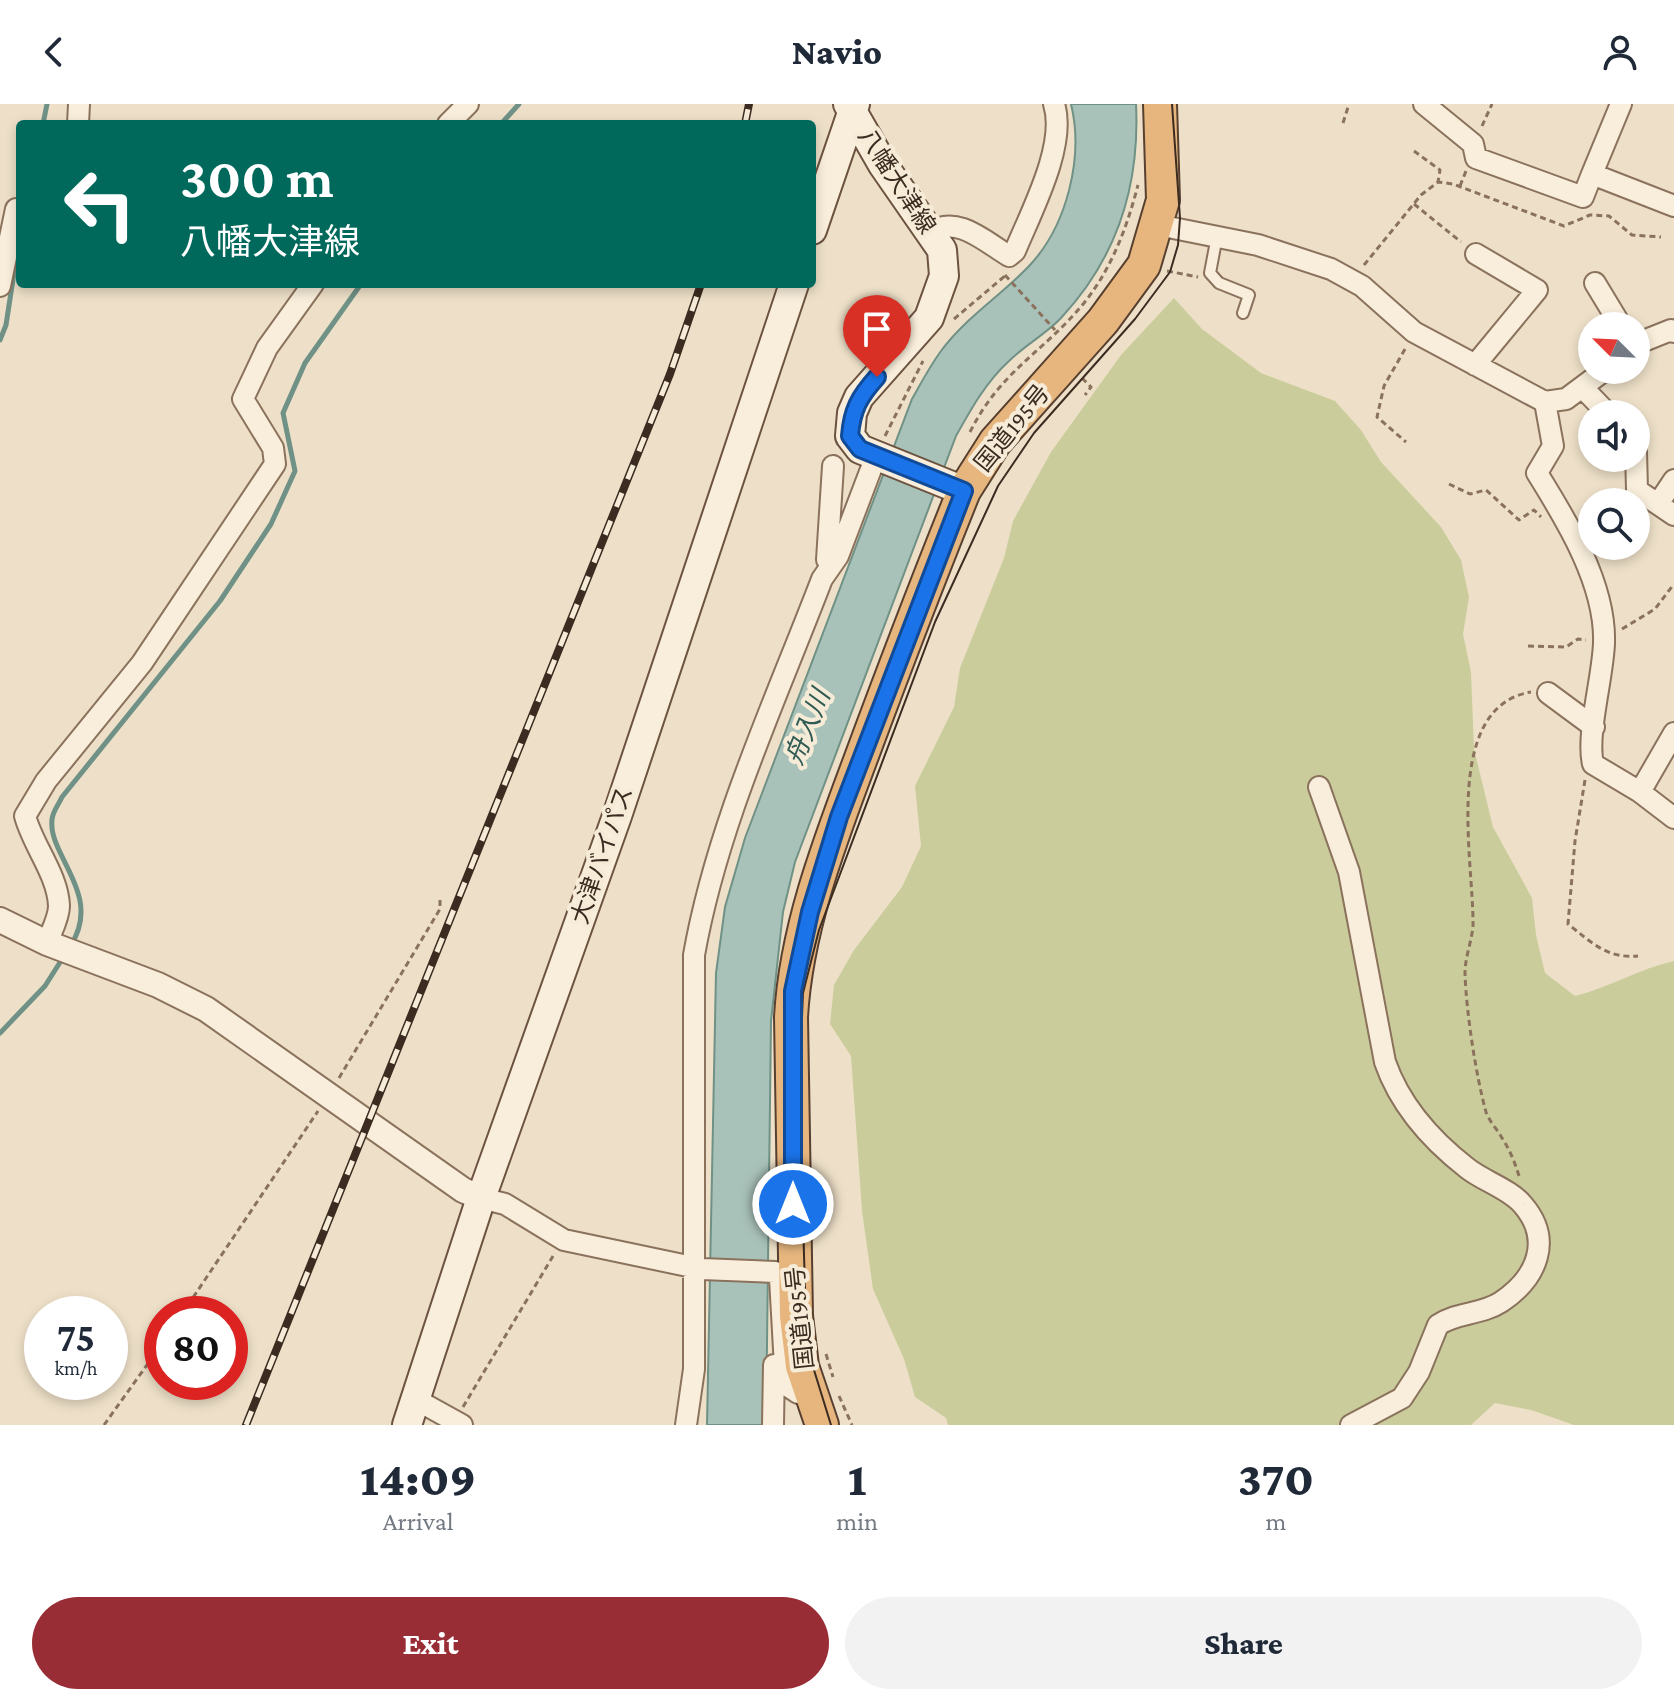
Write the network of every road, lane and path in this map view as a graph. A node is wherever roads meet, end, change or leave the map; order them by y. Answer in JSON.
{"nodes":[{"id":1,"x":468,"y":104,"type":"edge"},
{"id":2,"x":1054,"y":104,"type":"edge"},
{"id":3,"x":1160,"y":104,"type":"edge"},
{"id":4,"x":1349,"y":104,"type":"edge"},
{"id":5,"x":1424,"y":104,"type":"edge"},
{"id":6,"x":1492,"y":104,"type":"edge"},
{"id":7,"x":1621,"y":104,"type":"edge"},
{"id":8,"x":852,"y":106,"type":"edge"},
{"id":9,"x":452,"y":120,"type":"edge"},
{"id":10,"x":1343,"y":123,"type":"dead end"},
{"id":11,"x":1473,"y":144,"type":"junction"},
{"id":12,"x":1414,"y":151,"type":"dead end"},
{"id":13,"x":1592,"y":174,"type":"junction"},
{"id":14,"x":1138,"y":182,"type":"dead end"},
{"id":15,"x":1438,"y":182,"type":"junction"},
{"id":16,"x":1414,"y":204,"type":"junction"},
{"id":17,"x":12,"y":206,"type":"edge"},
{"id":18,"x":1674,"y":206,"type":"edge"},
{"id":19,"x":816,"y":218,"type":"edge"},
{"id":20,"x":1158,"y":225,"type":"junction"},
{"id":21,"x":930,"y":232,"type":"junction"},
{"id":22,"x":1217,"y":236,"type":"junction"},
{"id":23,"x":1661,"y":237,"type":"dead end"},
{"id":24,"x":1476,"y":254,"type":"joint"},
{"id":25,"x":1160,"y":266,"type":"dead end"},
{"id":26,"x":1214,"y":278,"type":"junction"},
{"id":27,"x":1351,"y":280,"type":"junction"},
{"id":28,"x":1595,"y":283,"type":"dead end"},
{"id":29,"x":0,"y":286,"type":"edge"},
{"id":30,"x":310,"y":288,"type":"edge"},
{"id":31,"x":793,"y":288,"type":"edge"},
{"id":32,"x":1613,"y":312,"type":"edge"},
{"id":33,"x":1243,"y":313,"type":"dead end"},
{"id":34,"x":952,"y":320,"type":"dead end"},
{"id":35,"x":1054,"y":329,"type":"junction"},
{"id":36,"x":1673,"y":329,"type":"edge"},
{"id":37,"x":1414,"y":332,"type":"junction"},
{"id":38,"x":1650,"y":338,"type":"edge"},
{"id":39,"x":927,"y":354,"type":"dead end"},
{"id":40,"x":1475,"y":365,"type":"junction"},
{"id":41,"x":1076,"y":373,"type":"dead end"},
{"id":42,"x":1590,"y":384,"type":"edge"},
{"id":43,"x":1584,"y":389,"type":"junction"},
{"id":44,"x":1085,"y":395,"type":"dead end"},
{"id":45,"x":1595,"y":400,"type":"edge"},
{"id":46,"x":1545,"y":402,"type":"junction"},
{"id":47,"x":969,"y":436,"type":"dead end"},
{"id":48,"x":1406,"y":442,"type":"dead end"},
{"id":49,"x":879,"y":457,"type":"junction"},
{"id":50,"x":833,"y":466,"type":"dead end"},
{"id":51,"x":1637,"y":472,"type":"edge"},
{"id":52,"x":1674,"y":480,"type":"edge"},
{"id":53,"x":1449,"y":484,"type":"dead end"},
{"id":54,"x":952,"y":486,"type":"junction"},
{"id":55,"x":1559,"y":508,"type":"junction"},
{"id":56,"x":1666,"y":509,"type":"edge"},
{"id":57,"x":822,"y":579,"type":"junction"},
{"id":58,"x":1674,"y":584,"type":"edge"},
{"id":59,"x":1604,"y":640,"type":"junction"},
{"id":60,"x":1528,"y":646,"type":"dead end"},
{"id":61,"x":1548,"y":693,"type":"joint"},
{"id":62,"x":1594,"y":727,"type":"junction"},
{"id":63,"x":1674,"y":733,"type":"edge"},
{"id":64,"x":1590,"y":753,"type":"junction"},
{"id":65,"x":1319,"y":787,"type":"dead end"},
{"id":66,"x":1640,"y":792,"type":"junction"},
{"id":67,"x":1674,"y":818,"type":"edge"},
{"id":68,"x":0,"y":920,"type":"edge"},
{"id":69,"x":47,"y":943,"type":"junction"},
{"id":70,"x":1638,"y":956,"type":"dead end"},
{"id":71,"x":481,"y":1198,"type":"junction"},
{"id":72,"x":1522,"y":1203,"type":"junction"},
{"id":73,"x":568,"y":1240,"type":"junction"},
{"id":74,"x":698,"y":1268,"type":"junction"},
{"id":75,"x":773,"y":1272,"type":"junction"},
{"id":76,"x":826,"y":1352,"type":"dead end"},
{"id":77,"x":144,"y":1369,"type":"edge"},
{"id":78,"x":810,"y":1390,"type":"junction"},
{"id":79,"x":411,"y":1412,"type":"edge"},
{"id":80,"x":458,"y":1423,"type":"edge"},
{"id":81,"x":104,"y":1425,"type":"edge"},
{"id":82,"x":674,"y":1425,"type":"edge"},
{"id":83,"x":686,"y":1425,"type":"edge"},
{"id":84,"x":773,"y":1425,"type":"edge"},
{"id":85,"x":822,"y":1425,"type":"edge"},
{"id":86,"x":852,"y":1425,"type":"edge"},
{"id":87,"x":1351,"y":1425,"type":"edge"}],
"edges":[{"from":1,"to":9,"type":"street"},
{"from":2,"to":21,"type":"street"},
{"from":3,"to":20,"type":"highway","name":"国道195号"},
{"from":4,"to":10,"type":"path"},
{"from":5,"to":11,"type":"street"},
{"from":6,"to":11,"type":"path"},
{"from":7,"to":13,"type":"street"},
{"from":8,"to":19,"type":"main road"},
{"from":8,"to":21,"type":"main road","name":"八幡大津線"},
{"from":11,"to":13,"type":"street"},
{"from":12,"to":15,"type":"path"},
{"from":13,"to":18,"type":"street"},
{"from":14,"to":35,"type":"path"},
{"from":15,"to":16,"type":"path"},
{"from":15,"to":23,"type":"path"},
{"from":16,"to":24,"type":"path"},
{"from":16,"to":27,"type":"path"},
{"from":17,"to":29,"type":"street"},
{"from":20,"to":22,"type":"street"},
{"from":20,"to":54,"type":"highway","name":"国道195号"},
{"from":21,"to":49,"type":"main road","name":"八幡大津線"},
{"from":22,"to":26,"type":"lane"},
{"from":22,"to":27,"type":"street"},
{"from":24,"to":40,"type":"street"},
{"from":25,"to":26,"type":"path"},
{"from":26,"to":33,"type":"lane"},
{"from":27,"to":37,"type":"street"},
{"from":28,"to":32,"type":"street"},
{"from":30,"to":69,"type":"street"},
{"from":31,"to":71,"type":"main road","name":"大津バイパス"},
{"from":34,"to":35,"type":"path"},
{"from":35,"to":47,"type":"path"},
{"from":36,"to":38,"type":"street"},
{"from":37,"to":40,"type":"street"},
{"from":37,"to":48,"type":"path"},
{"from":39,"to":49,"type":"path"},
{"from":40,"to":46,"type":"street"},
{"from":41,"to":44,"type":"path"},
{"from":42,"to":43,"type":"street"},
{"from":43,"to":45,"type":"street"},
{"from":43,"to":46,"type":"street"},
{"from":46,"to":55,"type":"street"},
{"from":49,"to":54,"type":"main road","name":"八幡大津線"},
{"from":49,"to":57,"type":"street"},
{"from":50,"to":57,"type":"street"},
{"from":51,"to":56,"type":"street"},
{"from":52,"to":56,"type":"street"},
{"from":53,"to":55,"type":"path"},
{"from":54,"to":78,"type":"highway","name":"国道195号"},
{"from":55,"to":59,"type":"street"},
{"from":57,"to":74,"type":"street"},
{"from":58,"to":59,"type":"path"},
{"from":59,"to":60,"type":"path"},
{"from":59,"to":62,"type":"street"},
{"from":61,"to":62,"type":"street"},
{"from":61,"to":72,"type":"path"},
{"from":62,"to":64,"type":"street"},
{"from":63,"to":66,"type":"street"},
{"from":64,"to":66,"type":"street"},
{"from":64,"to":70,"type":"path"},
{"from":65,"to":72,"type":"street"},
{"from":66,"to":67,"type":"street"},
{"from":68,"to":69,"type":"street"},
{"from":69,"to":71,"type":"street"},
{"from":71,"to":73,"type":"street"},
{"from":71,"to":79,"type":"main road","name":"大津バイパス"},
{"from":72,"to":87,"type":"street"},
{"from":73,"to":74,"type":"street"},
{"from":73,"to":80,"type":"path"},
{"from":73,"to":82,"type":"street"},
{"from":74,"to":75,"type":"street"},
{"from":74,"to":83,"type":"street"},
{"from":75,"to":78,"type":"street"},
{"from":75,"to":84,"type":"street"},
{"from":76,"to":86,"type":"path"},
{"from":77,"to":81,"type":"path"},
{"from":78,"to":85,"type":"highway","name":"国道195号"},
{"from":79,"to":80,"type":"street"}]}
